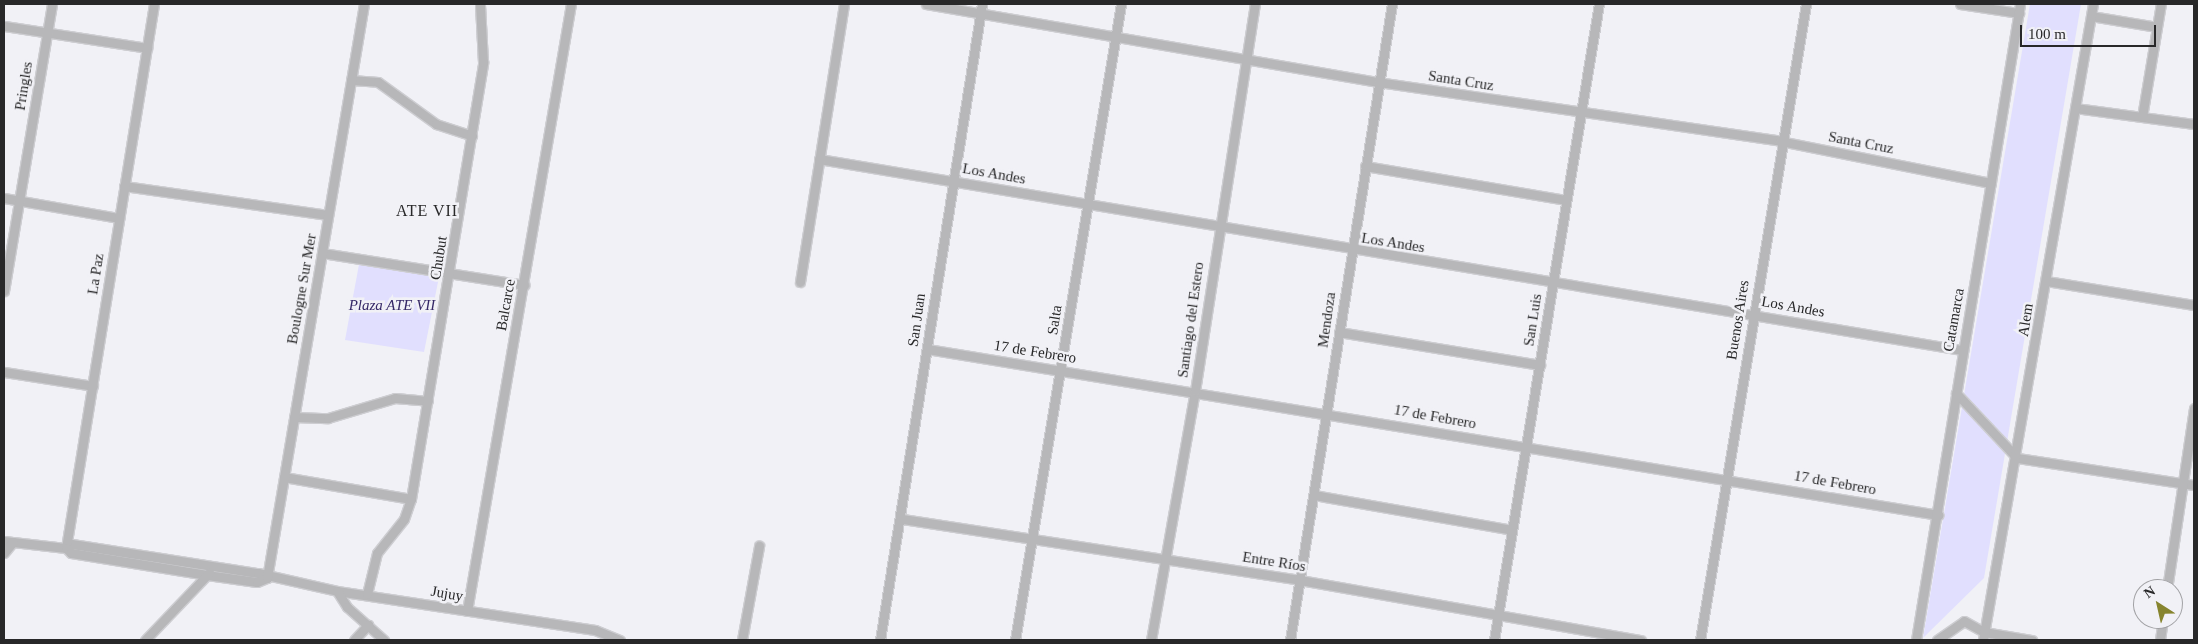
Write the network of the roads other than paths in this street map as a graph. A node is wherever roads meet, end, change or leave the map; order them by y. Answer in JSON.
{"nodes":[{"id":1,"x":52,"y":4,"type":"edge"},
{"id":2,"x":154,"y":4,"type":"edge"},
{"id":3,"x":364,"y":4,"type":"edge"},
{"id":4,"x":480,"y":4,"type":"edge"},
{"id":5,"x":571,"y":4,"type":"edge"},
{"id":6,"x":844,"y":4,"type":"edge"},
{"id":7,"x":926,"y":4,"type":"edge"},
{"id":8,"x":1121,"y":4,"type":"edge"},
{"id":9,"x":1255,"y":4,"type":"edge"},
{"id":10,"x":1392,"y":4,"type":"edge"},
{"id":11,"x":1599,"y":4,"type":"edge"},
{"id":12,"x":1806,"y":4,"type":"edge"},
{"id":13,"x":1960,"y":4,"type":"edge"},
{"id":14,"x":2093,"y":4,"type":"edge"},
{"id":15,"x":2161,"y":4,"type":"edge"},
{"id":16,"x":981,"y":8,"type":"edge"},
{"id":17,"x":2019,"y":8,"type":"edge"},
{"id":18,"x":2091,"y":16,"type":"junction"},
{"id":19,"x":4,"y":26,"type":"edge"},
{"id":20,"x":2157,"y":27,"type":"junction"},
{"id":21,"x":47,"y":33,"type":"junction"},
{"id":22,"x":1116,"y":36,"type":"junction"},
{"id":23,"x":147,"y":48,"type":"junction"},
{"id":24,"x":1246,"y":58,"type":"junction"},
{"id":25,"x":351,"y":80,"type":"junction"},
{"id":26,"x":1378,"y":82,"type":"junction"},
{"id":27,"x":2075,"y":108,"type":"junction"},
{"id":28,"x":1580,"y":114,"type":"junction"},
{"id":29,"x":2142,"y":117,"type":"junction"},
{"id":30,"x":2194,"y":124,"type":"edge"},
{"id":31,"x":472,"y":136,"type":"junction"},
{"id":32,"x":1780,"y":141,"type":"junction"},
{"id":33,"x":819,"y":159,"type":"junction"},
{"id":34,"x":1365,"y":166,"type":"junction"},
{"id":35,"x":951,"y":180,"type":"junction"},
{"id":36,"x":1991,"y":184,"type":"junction"},
{"id":37,"x":124,"y":186,"type":"junction"},
{"id":38,"x":4,"y":198,"type":"edge"},
{"id":39,"x":1565,"y":200,"type":"junction"},
{"id":40,"x":19,"y":201,"type":"junction"},
{"id":41,"x":1087,"y":204,"type":"junction"},
{"id":42,"x":328,"y":215,"type":"junction"},
{"id":43,"x":119,"y":218,"type":"junction"},
{"id":44,"x":1218,"y":224,"type":"junction"},
{"id":45,"x":1350,"y":250,"type":"junction"},
{"id":46,"x":322,"y":253,"type":"junction"},
{"id":47,"x":450,"y":274,"type":"junction"},
{"id":48,"x":2046,"y":281,"type":"junction"},
{"id":49,"x":800,"y":282,"type":"dead end"},
{"id":50,"x":1553,"y":282,"type":"junction"},
{"id":51,"x":524,"y":285,"type":"junction"},
{"id":52,"x":4,"y":291,"type":"edge"},
{"id":53,"x":2194,"y":305,"type":"edge"},
{"id":54,"x":1752,"y":314,"type":"junction"},
{"id":55,"x":1339,"y":332,"type":"junction"},
{"id":56,"x":927,"y":349,"type":"junction"},
{"id":57,"x":1962,"y":350,"type":"junction"},
{"id":58,"x":1540,"y":365,"type":"junction"},
{"id":59,"x":1061,"y":370,"type":"junction"},
{"id":60,"x":4,"y":372,"type":"edge"},
{"id":61,"x":92,"y":386,"type":"junction"},
{"id":62,"x":1195,"y":391,"type":"junction"},
{"id":63,"x":1956,"y":393,"type":"junction"},
{"id":64,"x":428,"y":401,"type":"junction"},
{"id":65,"x":2194,"y":408,"type":"edge"},
{"id":66,"x":1328,"y":412,"type":"junction"},
{"id":67,"x":294,"y":417,"type":"junction"},
{"id":68,"x":1527,"y":448,"type":"junction"},
{"id":69,"x":2017,"y":458,"type":"junction"},
{"id":70,"x":284,"y":477,"type":"junction"},
{"id":71,"x":1729,"y":478,"type":"junction"},
{"id":72,"x":2182,"y":484,"type":"junction"},
{"id":73,"x":2194,"y":485,"type":"edge"},
{"id":74,"x":1314,"y":495,"type":"junction"},
{"id":75,"x":411,"y":498,"type":"junction"},
{"id":76,"x":1938,"y":515,"type":"junction"},
{"id":77,"x":902,"y":519,"type":"junction"},
{"id":78,"x":1512,"y":530,"type":"junction"},
{"id":79,"x":1033,"y":536,"type":"junction"},
{"id":80,"x":8,"y":541,"type":"edge"},
{"id":81,"x":759,"y":546,"type":"dead end"},
{"id":82,"x":66,"y":548,"type":"junction"},
{"id":83,"x":4,"y":553,"type":"edge"},
{"id":84,"x":1164,"y":559,"type":"junction"},
{"id":85,"x":214,"y":567,"type":"junction"},
{"id":86,"x":207,"y":575,"type":"junction"},
{"id":87,"x":267,"y":578,"type":"junction"},
{"id":88,"x":2168,"y":579,"type":"edge"},
{"id":89,"x":1300,"y":580,"type":"junction"},
{"id":90,"x":337,"y":590,"type":"junction"},
{"id":91,"x":367,"y":594,"type":"junction"},
{"id":92,"x":467,"y":611,"type":"junction"},
{"id":93,"x":1498,"y":617,"type":"junction"},
{"id":94,"x":368,"y":625,"type":"junction"},
{"id":95,"x":1984,"y":636,"type":"edge"},
{"id":96,"x":597,"y":637,"type":"edge"},
{"id":97,"x":145,"y":640,"type":"edge"},
{"id":98,"x":354,"y":640,"type":"edge"},
{"id":99,"x":384,"y":640,"type":"edge"},
{"id":100,"x":620,"y":640,"type":"edge"},
{"id":101,"x":742,"y":640,"type":"edge"},
{"id":102,"x":880,"y":640,"type":"edge"},
{"id":103,"x":1015,"y":640,"type":"edge"},
{"id":104,"x":1151,"y":640,"type":"edge"},
{"id":105,"x":1290,"y":640,"type":"edge"},
{"id":106,"x":1494,"y":640,"type":"edge"},
{"id":107,"x":1641,"y":640,"type":"edge"},
{"id":108,"x":1700,"y":640,"type":"edge"},
{"id":109,"x":1916,"y":640,"type":"edge"},
{"id":110,"x":1937,"y":640,"type":"edge"},
{"id":111,"x":2032,"y":640,"type":"edge"}],
"edges":[{"from":1,"to":21,"type":"street","name":"Pringles"},
{"from":2,"to":23,"type":"street","name":"La Paz"},
{"from":3,"to":25,"type":"street","name":"Boulogne Sur Mer"},
{"from":4,"to":31,"type":"street","name":"Chubut"},
{"from":5,"to":51,"type":"street","name":"Balcarce"},
{"from":6,"to":33,"type":"street"},
{"from":7,"to":16,"type":"street","name":"Santa Cruz"},
{"from":8,"to":22,"type":"street","name":"Salta"},
{"from":9,"to":24,"type":"street","name":"Santiago del Estero"},
{"from":10,"to":26,"type":"street","name":"Mendoza"},
{"from":11,"to":28,"type":"street","name":"San Luis"},
{"from":12,"to":32,"type":"street","name":"Buenos Aires"},
{"from":13,"to":17,"type":"street"},
{"from":14,"to":18,"type":"street","name":"Alem"},
{"from":15,"to":20,"type":"street"},
{"from":16,"to":22,"type":"street","name":"Santa Cruz"},
{"from":16,"to":35,"type":"street","name":"San Juan"},
{"from":17,"to":36,"type":"street","name":"Catamarca"},
{"from":18,"to":20,"type":"street"},
{"from":18,"to":27,"type":"street","name":"Alem"},
{"from":19,"to":21,"type":"street"},
{"from":20,"to":29,"type":"street"},
{"from":21,"to":23,"type":"street"},
{"from":21,"to":40,"type":"street","name":"Pringles"},
{"from":22,"to":24,"type":"street","name":"Santa Cruz"},
{"from":22,"to":41,"type":"street","name":"Salta"},
{"from":23,"to":37,"type":"street","name":"La Paz"},
{"from":24,"to":26,"type":"street","name":"Santa Cruz"},
{"from":24,"to":44,"type":"street","name":"Santiago del Estero"},
{"from":25,"to":31,"type":"street"},
{"from":25,"to":42,"type":"street","name":"Boulogne Sur Mer"},
{"from":26,"to":28,"type":"street","name":"Santa Cruz"},
{"from":26,"to":34,"type":"street","name":"Mendoza"},
{"from":27,"to":29,"type":"street"},
{"from":27,"to":48,"type":"street","name":"Alem"},
{"from":28,"to":32,"type":"street","name":"Santa Cruz"},
{"from":28,"to":39,"type":"street","name":"San Luis"},
{"from":29,"to":30,"type":"street"},
{"from":31,"to":47,"type":"street","name":"Chubut"},
{"from":32,"to":36,"type":"street","name":"Santa Cruz"},
{"from":32,"to":54,"type":"street","name":"Buenos Aires"},
{"from":33,"to":35,"type":"street","name":"Los Andes"},
{"from":33,"to":49,"type":"street"},
{"from":34,"to":39,"type":"street"},
{"from":34,"to":45,"type":"street","name":"Mendoza"},
{"from":35,"to":41,"type":"street","name":"Los Andes"},
{"from":35,"to":56,"type":"street","name":"San Juan"},
{"from":36,"to":57,"type":"street","name":"Catamarca"},
{"from":37,"to":42,"type":"street"},
{"from":37,"to":43,"type":"street","name":"La Paz"},
{"from":38,"to":40,"type":"street"},
{"from":39,"to":50,"type":"street","name":"San Luis"},
{"from":40,"to":43,"type":"street"},
{"from":40,"to":52,"type":"street","name":"Pringles"},
{"from":41,"to":44,"type":"street","name":"Los Andes"},
{"from":41,"to":59,"type":"street","name":"Salta"},
{"from":42,"to":46,"type":"street","name":"Boulogne Sur Mer"},
{"from":43,"to":61,"type":"street","name":"La Paz"},
{"from":44,"to":45,"type":"street","name":"Los Andes"},
{"from":44,"to":62,"type":"street","name":"Santiago del Estero"},
{"from":45,"to":50,"type":"street","name":"Los Andes"},
{"from":45,"to":55,"type":"street","name":"Mendoza"},
{"from":46,"to":47,"type":"street"},
{"from":46,"to":67,"type":"street","name":"Boulogne Sur Mer"},
{"from":47,"to":51,"type":"street"},
{"from":47,"to":64,"type":"street","name":"Chubut"},
{"from":48,"to":53,"type":"street"},
{"from":48,"to":69,"type":"street","name":"Alem"},
{"from":50,"to":54,"type":"street","name":"Los Andes"},
{"from":50,"to":58,"type":"street","name":"San Luis"},
{"from":51,"to":92,"type":"street","name":"Balcarce"},
{"from":54,"to":57,"type":"street","name":"Los Andes"},
{"from":54,"to":71,"type":"street","name":"Buenos Aires"},
{"from":55,"to":58,"type":"street"},
{"from":55,"to":66,"type":"street","name":"Mendoza"},
{"from":56,"to":59,"type":"street","name":"17 de Febrero"},
{"from":56,"to":77,"type":"street","name":"San Juan"},
{"from":57,"to":63,"type":"street","name":"Catamarca"},
{"from":58,"to":68,"type":"street","name":"San Luis"},
{"from":59,"to":62,"type":"street","name":"17 de Febrero"},
{"from":59,"to":79,"type":"street","name":"Salta"},
{"from":60,"to":61,"type":"street"},
{"from":61,"to":82,"type":"street","name":"La Paz"},
{"from":62,"to":66,"type":"street","name":"17 de Febrero"},
{"from":62,"to":84,"type":"street","name":"Santiago del Estero"},
{"from":63,"to":69,"type":"street"},
{"from":63,"to":76,"type":"street","name":"Catamarca"},
{"from":64,"to":67,"type":"street"},
{"from":64,"to":75,"type":"street","name":"Chubut"},
{"from":65,"to":72,"type":"street"},
{"from":66,"to":68,"type":"street","name":"17 de Febrero"},
{"from":66,"to":74,"type":"street","name":"Mendoza"},
{"from":67,"to":70,"type":"street","name":"Boulogne Sur Mer"},
{"from":68,"to":71,"type":"street","name":"17 de Febrero"},
{"from":68,"to":78,"type":"street","name":"San Luis"},
{"from":69,"to":72,"type":"street"},
{"from":69,"to":95,"type":"street","name":"Alem"},
{"from":70,"to":75,"type":"street"},
{"from":70,"to":87,"type":"street","name":"Boulogne Sur Mer"},
{"from":71,"to":76,"type":"street","name":"17 de Febrero"},
{"from":71,"to":108,"type":"street","name":"Buenos Aires"},
{"from":72,"to":73,"type":"street"},
{"from":72,"to":88,"type":"street"},
{"from":74,"to":78,"type":"street"},
{"from":74,"to":89,"type":"street","name":"Mendoza"},
{"from":75,"to":91,"type":"street","name":"Chubut"},
{"from":76,"to":109,"type":"street","name":"Catamarca"},
{"from":77,"to":79,"type":"street","name":"Entre Ríos"},
{"from":77,"to":102,"type":"street","name":"San Juan"},
{"from":78,"to":93,"type":"street","name":"San Luis"},
{"from":79,"to":84,"type":"street","name":"Entre Ríos"},
{"from":79,"to":103,"type":"street","name":"Salta"},
{"from":80,"to":82,"type":"street"},
{"from":80,"to":83,"type":"street"},
{"from":81,"to":101,"type":"street"},
{"from":82,"to":85,"type":"street"},
{"from":82,"to":86,"type":"street"},
{"from":84,"to":89,"type":"street","name":"Entre Ríos"},
{"from":84,"to":104,"type":"street","name":"Santiago del Estero"},
{"from":85,"to":86,"type":"street"},
{"from":85,"to":87,"type":"street"},
{"from":86,"to":87,"type":"street"},
{"from":86,"to":97,"type":"street"},
{"from":87,"to":90,"type":"street","name":"Jujuy"},
{"from":89,"to":93,"type":"street","name":"Entre Ríos"},
{"from":89,"to":105,"type":"street","name":"Mendoza"},
{"from":90,"to":91,"type":"street","name":"Jujuy"},
{"from":90,"to":94,"type":"street"},
{"from":91,"to":92,"type":"street","name":"Jujuy"},
{"from":92,"to":96,"type":"street","name":"Jujuy"},
{"from":93,"to":106,"type":"street","name":"San Luis"},
{"from":93,"to":107,"type":"street","name":"Entre Ríos"},
{"from":94,"to":98,"type":"street"},
{"from":94,"to":99,"type":"street"},
{"from":95,"to":110,"type":"street"},
{"from":95,"to":111,"type":"street"},
{"from":96,"to":100,"type":"street","name":"Jujuy"}]}
